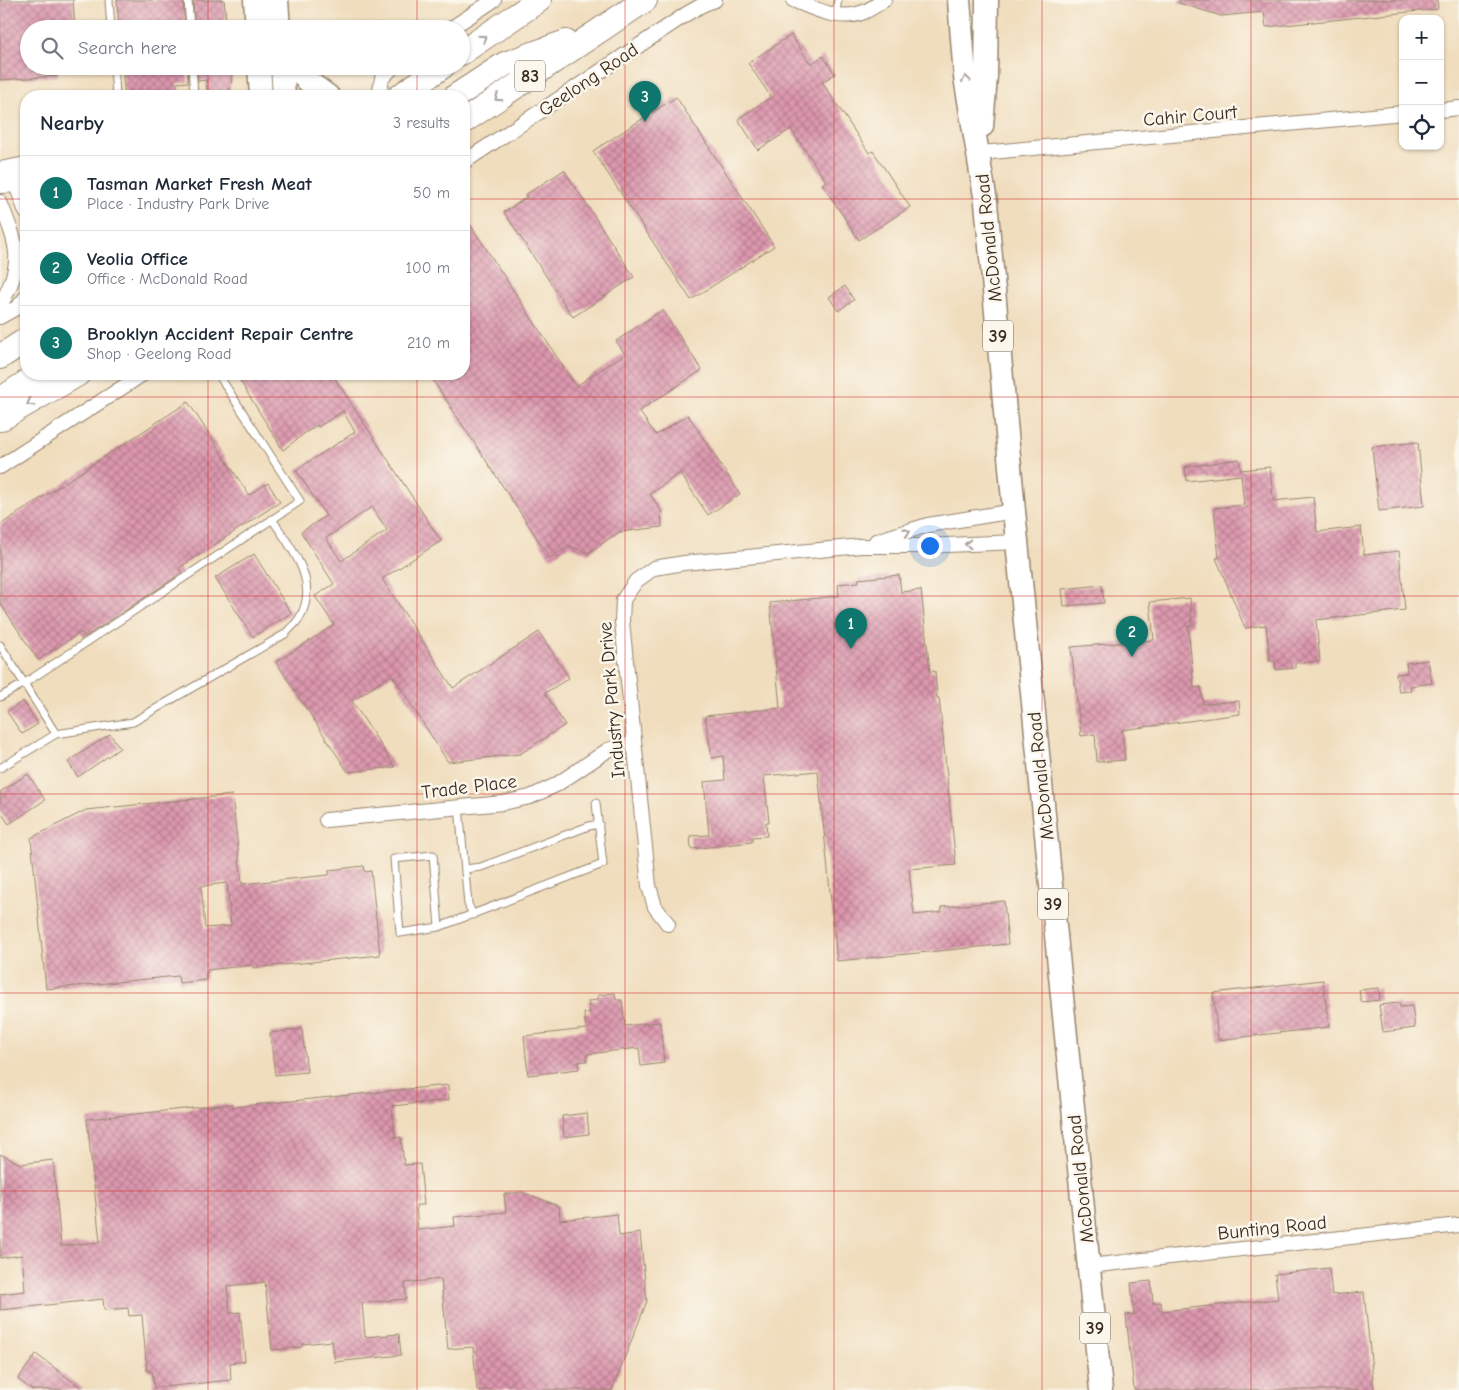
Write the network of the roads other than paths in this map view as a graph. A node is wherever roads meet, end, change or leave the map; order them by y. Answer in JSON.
{"nodes":[{"id":1,"x":109,"y":0,"type":"edge"},
{"id":2,"x":188,"y":0,"type":"edge"},
{"id":3,"x":255,"y":0,"type":"edge"},
{"id":4,"x":277,"y":0,"type":"edge"},
{"id":5,"x":494,"y":0,"type":"edge"},
{"id":6,"x":539,"y":0,"type":"edge"},
{"id":7,"x":644,"y":0,"type":"edge"},
{"id":8,"x":715,"y":0,"type":"edge"},
{"id":9,"x":793,"y":0,"type":"edge"},
{"id":10,"x":838,"y":0,"type":"edge"},
{"id":11,"x":884,"y":0,"type":"edge"},
{"id":12,"x":959,"y":0,"type":"edge"},
{"id":13,"x":987,"y":0,"type":"edge"},
{"id":14,"x":835,"y":15,"type":"junction"},
{"id":15,"x":110,"y":20,"type":"edge"},
{"id":16,"x":189,"y":20,"type":"edge"},
{"id":17,"x":256,"y":20,"type":"edge"},
{"id":18,"x":278,"y":20,"type":"edge"},
{"id":19,"x":464,"y":20,"type":"edge"},
{"id":20,"x":596,"y":32,"type":"junction"},
{"id":21,"x":470,"y":47,"type":"edge"},
{"id":22,"x":115,"y":75,"type":"edge"},
{"id":23,"x":193,"y":75,"type":"edge"},
{"id":24,"x":260,"y":75,"type":"edge"},
{"id":25,"x":283,"y":75,"type":"edge"},
{"id":26,"x":302,"y":75,"type":"edge"},
{"id":27,"x":385,"y":75,"type":"edge"},
{"id":28,"x":430,"y":75,"type":"edge"},
{"id":29,"x":116,"y":90,"type":"edge"},
{"id":30,"x":194,"y":90,"type":"edge"},
{"id":31,"x":261,"y":90,"type":"edge"},
{"id":32,"x":284,"y":90,"type":"edge"},
{"id":33,"x":320,"y":90,"type":"edge"},
{"id":34,"x":380,"y":90,"type":"edge"},
{"id":35,"x":409,"y":90,"type":"edge"},
{"id":36,"x":465,"y":90,"type":"edge"},
{"id":37,"x":1459,"y":108,"type":"edge"},
{"id":38,"x":1444,"y":110,"type":"edge"},
{"id":39,"x":1399,"y":113,"type":"edge"},
{"id":40,"x":470,"y":117,"type":"edge"},
{"id":41,"x":980,"y":157,"type":"junction"},
{"id":42,"x":470,"y":158,"type":"edge"},
{"id":43,"x":10,"y":176,"type":"edge"},
{"id":44,"x":20,"y":198,"type":"edge"},
{"id":45,"x":0,"y":202,"type":"edge"},
{"id":46,"x":20,"y":279,"type":"edge"},
{"id":47,"x":10,"y":285,"type":"junction"},
{"id":48,"x":20,"y":304,"type":"edge"},
{"id":49,"x":0,"y":306,"type":"edge"},
{"id":50,"x":0,"y":316,"type":"edge"},
{"id":51,"x":20,"y":344,"type":"edge"},
{"id":52,"x":0,"y":357,"type":"edge"},
{"id":53,"x":30,"y":380,"type":"edge"},
{"id":54,"x":68,"y":380,"type":"edge"},
{"id":55,"x":134,"y":380,"type":"edge"},
{"id":56,"x":222,"y":380,"type":"edge"},
{"id":57,"x":0,"y":400,"type":"edge"},
{"id":58,"x":0,"y":419,"type":"edge"},
{"id":59,"x":0,"y":467,"type":"edge"},
{"id":60,"x":1014,"y":511,"type":"junction"},
{"id":61,"x":272,"y":519,"type":"junction"},
{"id":62,"x":1017,"y":542,"type":"junction"},
{"id":63,"x":861,"y":546,"type":"junction"},
{"id":64,"x":0,"y":645,"type":"edge"},
{"id":65,"x":25,"y":683,"type":"junction"},
{"id":66,"x":0,"y":697,"type":"edge"},
{"id":67,"x":56,"y":734,"type":"junction"},
{"id":68,"x":633,"y":744,"type":"junction"},
{"id":69,"x":0,"y":768,"type":"edge"},
{"id":70,"x":596,"y":803,"type":"dead end"},
{"id":71,"x":459,"y":807,"type":"junction"},
{"id":72,"x":326,"y":820,"type":"dead end"},
{"id":73,"x":599,"y":824,"type":"junction"},
{"id":74,"x":465,"y":869,"type":"junction"},
{"id":75,"x":472,"y":915,"type":"junction"},
{"id":76,"x":668,"y":924,"type":"dead end"},
{"id":77,"x":439,"y":927,"type":"junction"},
{"id":78,"x":1459,"y":1225,"type":"edge"},
{"id":79,"x":1089,"y":1266,"type":"junction"},
{"id":80,"x":1101,"y":1390,"type":"edge"}],
"edges":[{"from":1,"to":15,"type":"lane"},
{"from":2,"to":16,"type":"lane"},
{"from":3,"to":17,"type":"main road"},
{"from":4,"to":18,"type":"main road"},
{"from":5,"to":19,"type":"street"},
{"from":21,"to":6,"type":"highway","one_way":true},
{"from":7,"to":20,"type":"highway","name":"Geelong Road"},
{"from":8,"to":42,"type":"street","name":"Geelong Road"},
{"from":9,"to":14,"type":"street"},
{"from":10,"to":14,"type":"lane"},
{"from":11,"to":14,"type":"street"},
{"from":41,"to":12,"type":"main road","name":"McDonald Road","number":"39","one_way":true},
{"from":13,"to":41,"type":"main road","name":"McDonald Road","number":"39"},
{"from":20,"to":36,"type":"highway"},
{"from":20,"to":40,"type":"highway","name":"Geelong Road","number":"83","one_way":true},
{"from":22,"to":29,"type":"lane"},
{"from":23,"to":30,"type":"lane"},
{"from":24,"to":31,"type":"main road"},
{"from":25,"to":32,"type":"main road"},
{"from":26,"to":33,"type":"main road"},
{"from":27,"to":34,"type":"street"},
{"from":28,"to":35,"type":"highway"},
{"from":37,"to":38,"type":"street"},
{"from":39,"to":41,"type":"street","name":"Cahir Court"},
{"from":41,"to":60,"type":"main road","name":"McDonald Road","number":"39"},
{"from":43,"to":44,"type":"street"},
{"from":45,"to":47,"type":"street"},
{"from":46,"to":47,"type":"street"},
{"from":47,"to":49,"type":"street"},
{"from":48,"to":50,"type":"street"},
{"from":51,"to":52,"type":"highway"},
{"from":53,"to":57,"type":"highway"},
{"from":54,"to":58,"type":"highway","one_way":true},
{"from":55,"to":59,"type":"street"},
{"from":56,"to":61,"type":"lane"},
{"from":60,"to":62,"type":"main road","name":"McDonald Road","number":"39"},
{"from":63,"to":60,"type":"street","name":"Industry Park Drive","one_way":true},
{"from":61,"to":65,"type":"lane"},
{"from":61,"to":67,"type":"lane"},
{"from":62,"to":63,"type":"street","name":"Industry Park Drive","one_way":true},
{"from":62,"to":79,"type":"main road","name":"McDonald Road","number":"39"},
{"from":63,"to":68,"type":"street","name":"Industry Park Drive"},
{"from":64,"to":65,"type":"lane"},
{"from":65,"to":66,"type":"lane"},
{"from":65,"to":67,"type":"lane"},
{"from":67,"to":69,"type":"lane"},
{"from":68,"to":71,"type":"street","name":"Trade Place"},
{"from":68,"to":76,"type":"street","name":"Industry Park Drive"},
{"from":70,"to":73,"type":"lane"},
{"from":71,"to":72,"type":"street","name":"Trade Place"},
{"from":71,"to":74,"type":"lane"},
{"from":73,"to":74,"type":"lane"},
{"from":73,"to":75,"type":"lane"},
{"from":74,"to":75,"type":"lane"},
{"from":75,"to":77,"type":"lane"},
{"from":77,"to":77,"type":"lane"},
{"from":78,"to":79,"type":"street","name":"Bunting Road"},
{"from":79,"to":80,"type":"main road","name":"McDonald Road","number":"39"}]}
